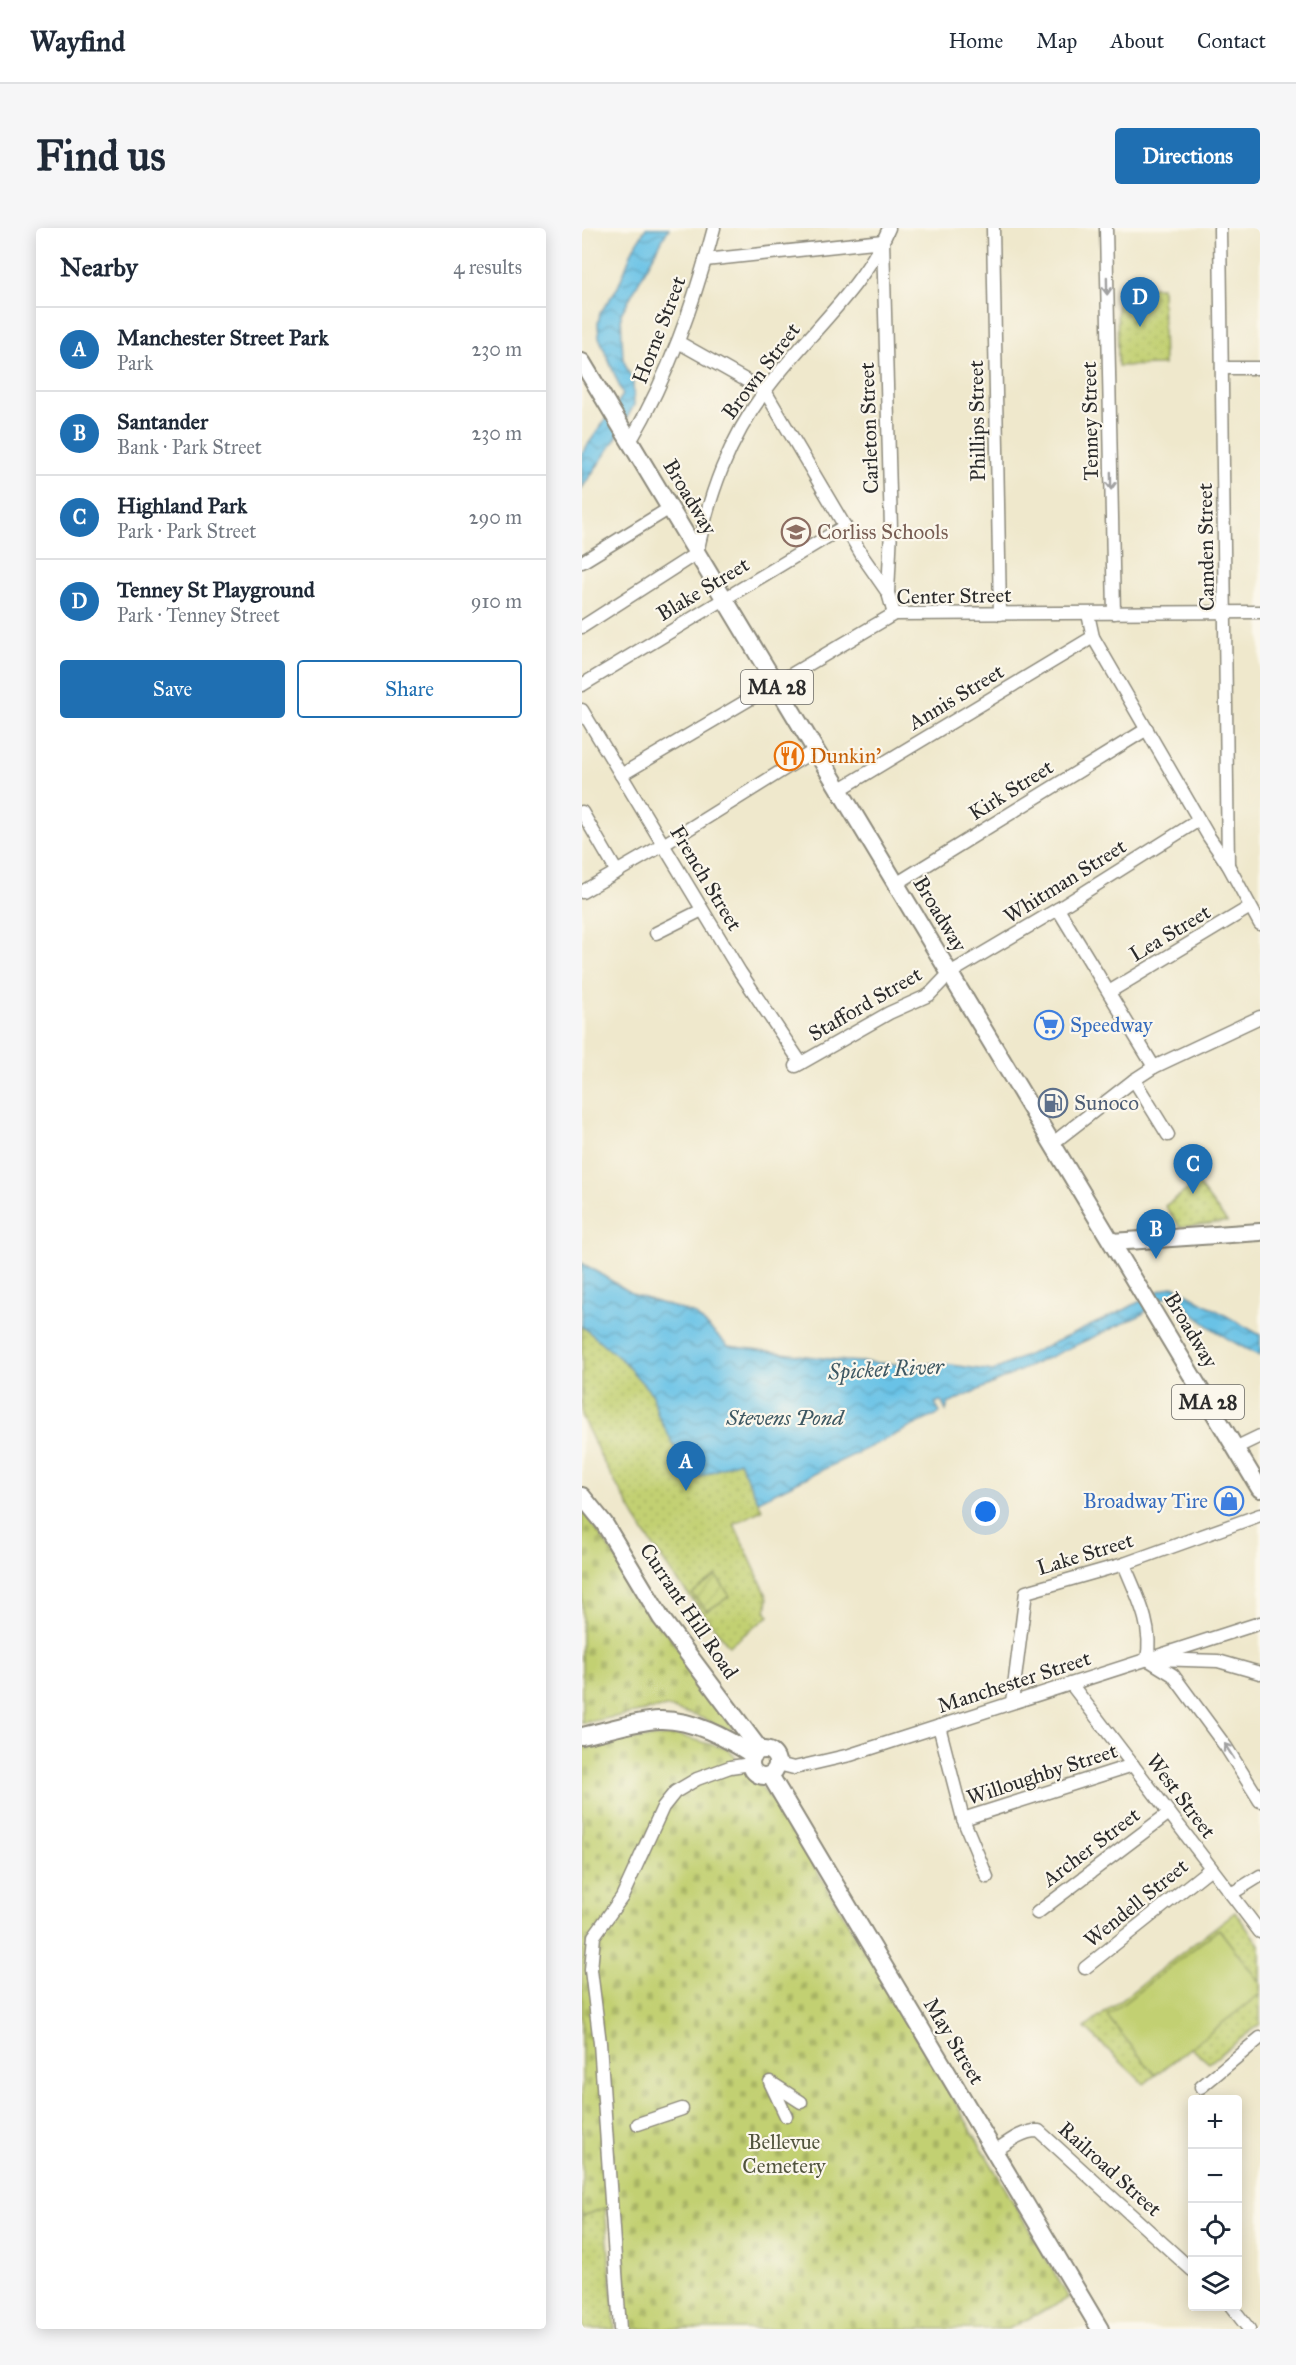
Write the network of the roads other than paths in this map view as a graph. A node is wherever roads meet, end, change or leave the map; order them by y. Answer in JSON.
{"nodes":[{"id":1,"x":714,"y":228,"type":"edge"},
{"id":2,"x":889,"y":228,"type":"edge"},
{"id":3,"x":993,"y":228,"type":"edge"},
{"id":4,"x":1106,"y":228,"type":"edge"},
{"id":5,"x":1220,"y":228,"type":"edge"},
{"id":6,"x":883,"y":241,"type":"junction"},
{"id":7,"x":705,"y":260,"type":"junction"},
{"id":8,"x":678,"y":342,"type":"junction"},
{"id":9,"x":582,"y":362,"type":"edge"},
{"id":10,"x":1222,"y":368,"type":"junction"},
{"id":11,"x":1260,"y":368,"type":"edge"},
{"id":12,"x":765,"y":391,"type":"junction"},
{"id":13,"x":629,"y":439,"type":"junction"},
{"id":14,"x":670,"y":508,"type":"junction"},
{"id":15,"x":844,"y":526,"type":"junction"},
{"id":16,"x":697,"y":553,"type":"junction"},
{"id":17,"x":582,"y":562,"type":"edge"},
{"id":18,"x":888,"y":592,"type":"junction"},
{"id":19,"x":724,"y":598,"type":"junction"},
{"id":20,"x":1226,"y":612,"type":"junction"},
{"id":21,"x":1260,"y":612,"type":"edge"},
{"id":22,"x":894,"y":614,"type":"junction"},
{"id":23,"x":1000,"y":614,"type":"junction"},
{"id":24,"x":1088,"y":614,"type":"junction"},
{"id":25,"x":1114,"y":614,"type":"junction"},
{"id":26,"x":582,"y":627,"type":"edge"},
{"id":27,"x":1094,"y":637,"type":"junction"},
{"id":28,"x":775,"y":684,"type":"junction"},
{"id":29,"x":582,"y":685,"type":"edge"},
{"id":30,"x":582,"y":710,"type":"edge"},
{"id":31,"x":1147,"y":729,"type":"junction"},
{"id":32,"x":815,"y":750,"type":"junction"},
{"id":33,"x":621,"y":775,"type":"junction"},
{"id":34,"x":839,"y":790,"type":"junction"},
{"id":35,"x":582,"y":812,"type":"edge"},
{"id":36,"x":1199,"y":820,"type":"junction"},
{"id":37,"x":663,"y":845,"type":"junction"},
{"id":38,"x":1228,"y":865,"type":"junction"},
{"id":39,"x":616,"y":872,"type":"junction"},
{"id":40,"x":896,"y":884,"type":"junction"},
{"id":41,"x":582,"y":892,"type":"edge"},
{"id":42,"x":1250,"y":907,"type":"junction"},
{"id":43,"x":1058,"y":909,"type":"junction"},
{"id":44,"x":702,"y":910,"type":"junction"},
{"id":45,"x":1260,"y":924,"type":"edge"},
{"id":46,"x":656,"y":933,"type":"dead end"},
{"id":47,"x":950,"y":973,"type":"junction"},
{"id":48,"x":1109,"y":992,"type":"junction"},
{"id":49,"x":1260,"y":1017,"type":"edge"},
{"id":50,"x":799,"y":1064,"type":"joint"},
{"id":51,"x":1154,"y":1067,"type":"junction"},
{"id":52,"x":1134,"y":1080,"type":"junction"},
{"id":53,"x":1168,"y":1135,"type":"dead end"},
{"id":54,"x":1053,"y":1143,"type":"junction"},
{"id":55,"x":1260,"y":1232,"type":"edge"},
{"id":56,"x":1112,"y":1242,"type":"junction"},
{"id":57,"x":1260,"y":1436,"type":"edge"},
{"id":58,"x":1235,"y":1448,"type":"junction"},
{"id":59,"x":1260,"y":1489,"type":"edge"},
{"id":60,"x":582,"y":1496,"type":"edge"},
{"id":61,"x":1260,"y":1515,"type":"edge"},
{"id":62,"x":1124,"y":1564,"type":"junction"},
{"id":63,"x":1260,"y":1623,"type":"edge"},
{"id":64,"x":1147,"y":1659,"type":"junction"},
{"id":65,"x":1260,"y":1673,"type":"edge"},
{"id":66,"x":1071,"y":1684,"type":"junction"},
{"id":67,"x":1012,"y":1702,"type":"junction"},
{"id":68,"x":939,"y":1726,"type":"junction"},
{"id":69,"x":582,"y":1736,"type":"edge"},
{"id":70,"x":754,"y":1756,"type":"junction"},
{"id":71,"x":1133,"y":1765,"type":"junction"},
{"id":72,"x":774,"y":1770,"type":"junction"},
{"id":73,"x":1260,"y":1801,"type":"edge"},
{"id":74,"x":1169,"y":1813,"type":"junction"},
{"id":75,"x":963,"y":1819,"type":"junction"},
{"id":76,"x":1211,"y":1868,"type":"junction"},
{"id":77,"x":1260,"y":1876,"type":"edge"},
{"id":78,"x":987,"y":1877,"type":"dead end"},
{"id":79,"x":1231,"y":1894,"type":"junction"},
{"id":80,"x":1037,"y":1913,"type":"dead end"},
{"id":81,"x":1260,"y":1932,"type":"edge"},
{"id":82,"x":1085,"y":1968,"type":"dead end"},
{"id":83,"x":1260,"y":2038,"type":"edge"},
{"id":84,"x":1201,"y":2087,"type":"dead end"},
{"id":85,"x":801,"y":2102,"type":"dead end"},
{"id":86,"x":682,"y":2109,"type":"dead end"},
{"id":87,"x":786,"y":2116,"type":"dead end"},
{"id":88,"x":638,"y":2124,"type":"dead end"},
{"id":89,"x":994,"y":2152,"type":"junction"},
{"id":90,"x":1188,"y":2266,"type":"edge"},
{"id":91,"x":1234,"y":2311,"type":"edge"},
{"id":92,"x":620,"y":2329,"type":"edge"},
{"id":93,"x":1100,"y":2329,"type":"edge"},
{"id":94,"x":1249,"y":2329,"type":"edge"}],
"edges":[{"from":1,"to":7,"type":"street","name":"Horne Street"},
{"from":2,"to":6,"type":"street","name":"Brown Street"},
{"from":3,"to":23,"type":"street","name":"Phillips Street"},
{"from":4,"to":25,"type":"street","name":"Tenney Street","one_way":true},
{"from":5,"to":10,"type":"street","name":"Camden Street"},
{"from":6,"to":7,"type":"street"},
{"from":6,"to":12,"type":"street","name":"Brown Street"},
{"from":6,"to":18,"type":"street","name":"Carleton Street"},
{"from":7,"to":8,"type":"street","name":"Horne Street"},
{"from":8,"to":12,"type":"street"},
{"from":8,"to":13,"type":"street","name":"Horne Street"},
{"from":9,"to":13,"type":"main road","name":"Broadway","number":"MA 28"},
{"from":10,"to":11,"type":"street"},
{"from":10,"to":20,"type":"street","name":"Camden Street"},
{"from":12,"to":15,"type":"street"},
{"from":12,"to":16,"type":"street","name":"Brown Street"},
{"from":13,"to":14,"type":"main road","name":"Broadway","number":"MA 28"},
{"from":14,"to":16,"type":"main road","name":"Broadway","number":"MA 28"},
{"from":14,"to":17,"type":"street"},
{"from":15,"to":18,"type":"street"},
{"from":15,"to":19,"type":"street","name":"Blake Street"},
{"from":16,"to":19,"type":"main road","name":"Broadway","number":"MA 28"},
{"from":16,"to":26,"type":"street"},
{"from":18,"to":22,"type":"street","name":"Carleton Street"},
{"from":19,"to":28,"type":"main road","name":"Broadway","number":"MA 28"},
{"from":19,"to":29,"type":"street","name":"Blake Street"},
{"from":20,"to":21,"type":"street","name":"Center Street"},
{"from":20,"to":25,"type":"street","name":"Center Street"},
{"from":20,"to":38,"type":"street","name":"Camden Street"},
{"from":22,"to":23,"type":"street","name":"Center Street"},
{"from":22,"to":28,"type":"street","name":"Center Street"},
{"from":23,"to":24,"type":"street","name":"Center Street"},
{"from":24,"to":25,"type":"street","name":"Center Street"},
{"from":24,"to":27,"type":"street"},
{"from":27,"to":31,"type":"street"},
{"from":27,"to":34,"type":"street","name":"Annis Street"},
{"from":28,"to":32,"type":"main road","name":"Broadway","number":"MA 28"},
{"from":28,"to":33,"type":"street","name":"Center Street"},
{"from":30,"to":33,"type":"street","name":"French Street"},
{"from":31,"to":36,"type":"street"},
{"from":31,"to":40,"type":"street","name":"Kirk Street"},
{"from":32,"to":34,"type":"main road","name":"Broadway","number":"MA 28"},
{"from":32,"to":37,"type":"street"},
{"from":33,"to":37,"type":"street","name":"French Street"},
{"from":34,"to":40,"type":"main road","name":"Broadway","number":"MA 28"},
{"from":35,"to":39,"type":"street"},
{"from":36,"to":38,"type":"street"},
{"from":36,"to":43,"type":"street","name":"Whitman Street"},
{"from":37,"to":39,"type":"street"},
{"from":37,"to":44,"type":"street","name":"French Street"},
{"from":38,"to":42,"type":"street"},
{"from":39,"to":41,"type":"street"},
{"from":40,"to":47,"type":"main road","name":"Broadway","number":"MA 28"},
{"from":42,"to":45,"type":"street"},
{"from":42,"to":48,"type":"street","name":"Lea Street"},
{"from":43,"to":47,"type":"street","name":"Whitman Street"},
{"from":43,"to":48,"type":"street"},
{"from":44,"to":46,"type":"street"},
{"from":44,"to":50,"type":"street","name":"French Street"},
{"from":47,"to":50,"type":"street","name":"Stafford Street"},
{"from":47,"to":54,"type":"main road","name":"Broadway","number":"MA 28"},
{"from":48,"to":51,"type":"street"},
{"from":49,"to":51,"type":"street"},
{"from":51,"to":52,"type":"street"},
{"from":52,"to":53,"type":"street"},
{"from":52,"to":54,"type":"street"},
{"from":54,"to":56,"type":"main road","name":"Broadway","number":"MA 28"},
{"from":55,"to":56,"type":"main road"},
{"from":56,"to":58,"type":"main road","name":"Broadway","number":"MA 28"},
{"from":57,"to":58,"type":"street"},
{"from":58,"to":59,"type":"main road","name":"Broadway","number":"MA 28"},
{"from":60,"to":70,"type":"main road","name":"Currant Hill Road"},
{"from":61,"to":62,"type":"street","name":"Lake Street"},
{"from":62,"to":64,"type":"street"},
{"from":62,"to":67,"type":"street","name":"Lake Street"},
{"from":63,"to":64,"type":"street","name":"Manchester Street"},
{"from":64,"to":65,"type":"street"},
{"from":64,"to":66,"type":"street","name":"Manchester Street"},
{"from":73,"to":64,"type":"street","one_way":true},
{"from":66,"to":67,"type":"street","name":"Manchester Street"},
{"from":66,"to":71,"type":"street","name":"West Street"},
{"from":67,"to":68,"type":"street","name":"Manchester Street"},
{"from":68,"to":72,"type":"street","name":"Manchester Street"},
{"from":68,"to":75,"type":"street"},
{"from":69,"to":70,"type":"main road"},
{"from":70,"to":72,"type":"main road"},
{"from":70,"to":72,"type":"main road"},
{"from":70,"to":92,"type":"street"},
{"from":71,"to":74,"type":"street","name":"West Street"},
{"from":71,"to":75,"type":"street","name":"Willoughby Street"},
{"from":72,"to":89,"type":"main road","name":"May Street"},
{"from":74,"to":76,"type":"street","name":"West Street"},
{"from":74,"to":80,"type":"street","name":"Archer Street"},
{"from":75,"to":78,"type":"street"},
{"from":76,"to":79,"type":"street","name":"West Street"},
{"from":76,"to":82,"type":"street","name":"Wendell Street"},
{"from":77,"to":79,"type":"street"},
{"from":79,"to":81,"type":"street","name":"West Street"},
{"from":83,"to":84,"type":"street"},
{"from":85,"to":87,"type":"street"},
{"from":86,"to":88,"type":"street"},
{"from":89,"to":90,"type":"street","name":"Railroad Street"},
{"from":89,"to":93,"type":"main road","name":"May Street"},
{"from":91,"to":94,"type":"street"}]}
